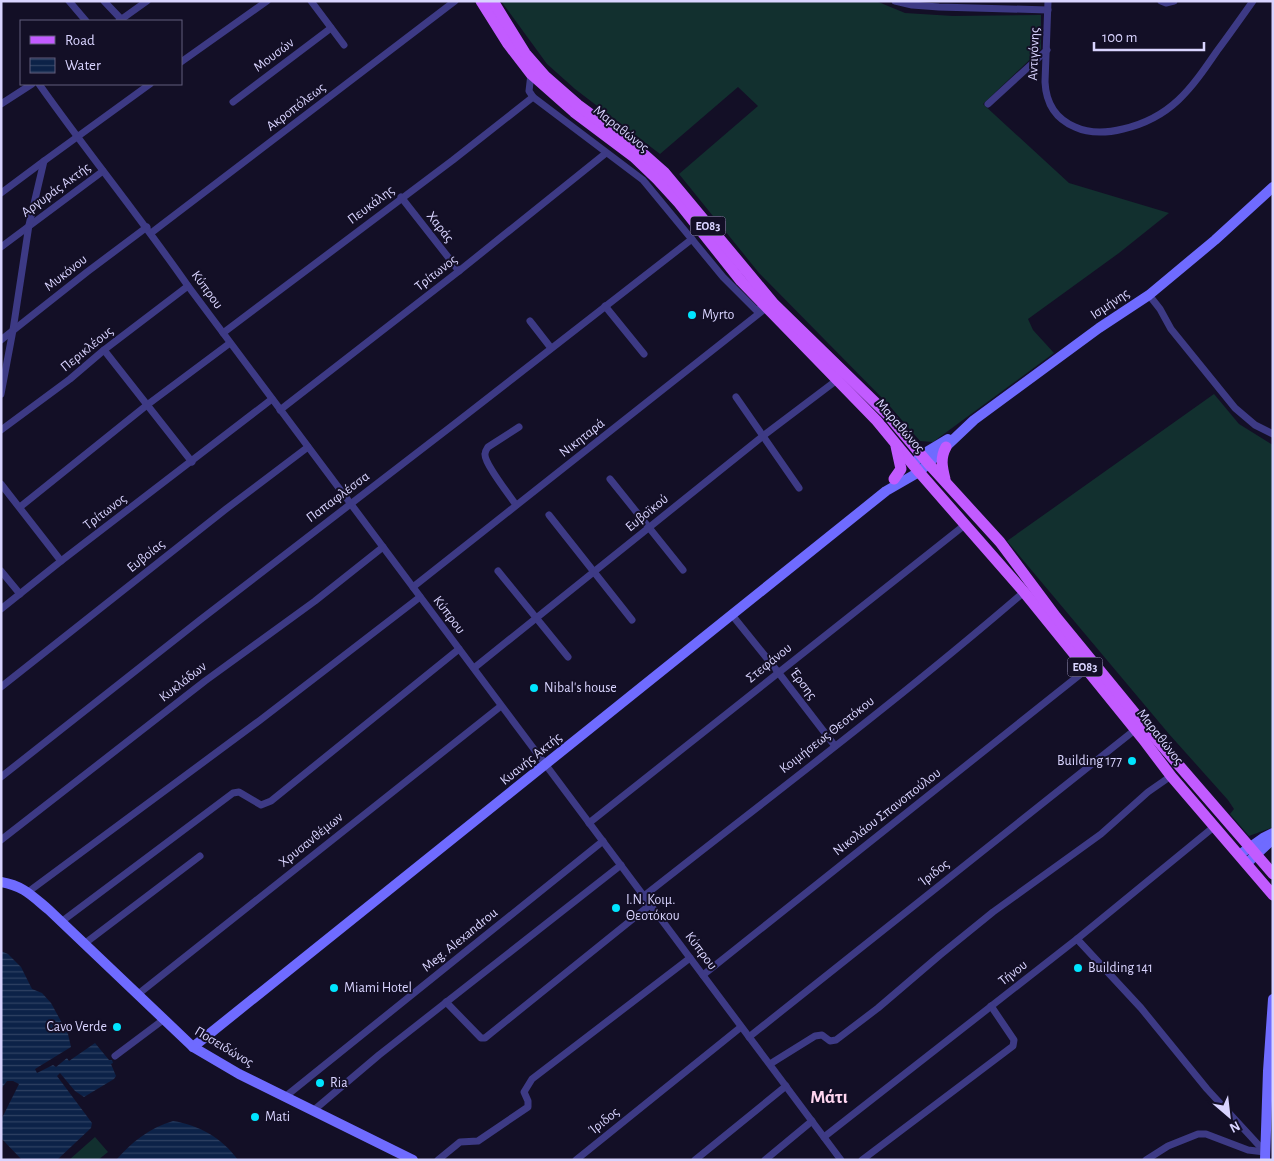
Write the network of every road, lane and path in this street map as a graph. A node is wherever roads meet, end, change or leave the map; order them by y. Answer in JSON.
{"nodes":[{"id":1,"x":69,"y":1,"type":"edge"},
{"id":2,"x":104,"y":1,"type":"edge"},
{"id":3,"x":267,"y":1,"type":"edge"},
{"id":4,"x":311,"y":1,"type":"edge"},
{"id":5,"x":455,"y":1,"type":"edge"},
{"id":6,"x":481,"y":1,"type":"edge"},
{"id":7,"x":493,"y":1,"type":"edge"},
{"id":8,"x":895,"y":1,"type":"edge"},
{"id":9,"x":1048,"y":1,"type":"edge"},
{"id":10,"x":1174,"y":1,"type":"edge"},
{"id":11,"x":1252,"y":1,"type":"edge"},
{"id":12,"x":144,"y":2,"type":"edge"},
{"id":13,"x":1161,"y":2,"type":"edge"},
{"id":14,"x":1048,"y":10,"type":"junction"},
{"id":15,"x":85,"y":20,"type":"edge"},
{"id":16,"x":120,"y":20,"type":"edge"},
{"id":17,"x":331,"y":28,"type":"junction"},
{"id":18,"x":344,"y":45,"type":"dead end"},
{"id":19,"x":1047,"y":50,"type":"junction"},
{"id":20,"x":182,"y":61,"type":"edge"},
{"id":21,"x":531,"y":74,"type":"junction"},
{"id":22,"x":30,"y":85,"type":"edge"},
{"id":23,"x":40,"y":85,"type":"edge"},
{"id":24,"x":149,"y":85,"type":"edge"},
{"id":25,"x":533,"y":97,"type":"junction"},
{"id":26,"x":233,"y":102,"type":"dead end"},
{"id":27,"x":1,"y":104,"type":"edge"},
{"id":28,"x":988,"y":104,"type":"dead end"},
{"id":29,"x":77,"y":138,"type":"junction"},
{"id":30,"x":606,"y":153,"type":"junction"},
{"id":31,"x":44,"y":161,"type":"junction"},
{"id":32,"x":103,"y":171,"type":"junction"},
{"id":33,"x":1273,"y":187,"type":"edge"},
{"id":34,"x":1,"y":193,"type":"edge"},
{"id":35,"x":402,"y":198,"type":"junction"},
{"id":36,"x":29,"y":225,"type":"junction"},
{"id":37,"x":149,"y":230,"type":"junction"},
{"id":38,"x":692,"y":239,"type":"junction"},
{"id":39,"x":1,"y":247,"type":"edge"},
{"id":40,"x":459,"y":271,"type":"junction"},
{"id":41,"x":188,"y":286,"type":"junction"},
{"id":42,"x":1148,"y":295,"type":"junction"},
{"id":43,"x":605,"y":306,"type":"junction"},
{"id":44,"x":766,"y":308,"type":"junction"},
{"id":45,"x":530,"y":321,"type":"dead end"},
{"id":46,"x":13,"y":330,"type":"junction"},
{"id":47,"x":223,"y":333,"type":"junction"},
{"id":48,"x":1,"y":340,"type":"edge"},
{"id":49,"x":230,"y":343,"type":"junction"},
{"id":50,"x":551,"y":348,"type":"junction"},
{"id":51,"x":104,"y":350,"type":"junction"},
{"id":52,"x":644,"y":354,"type":"dead end"},
{"id":53,"x":837,"y":380,"type":"junction"},
{"id":54,"x":1,"y":394,"type":"edge"},
{"id":55,"x":736,"y":397,"type":"dead end"},
{"id":56,"x":272,"y":399,"type":"junction"},
{"id":57,"x":147,"y":405,"type":"junction"},
{"id":58,"x":280,"y":410,"type":"junction"},
{"id":59,"x":519,"y":427,"type":"dead end"},
{"id":60,"x":1,"y":430,"type":"edge"},
{"id":61,"x":1273,"y":434,"type":"edge"},
{"id":62,"x":763,"y":436,"type":"junction"},
{"id":63,"x":956,"y":436,"type":"junction"},
{"id":64,"x":893,"y":440,"type":"junction"},
{"id":65,"x":308,"y":447,"type":"junction"},
{"id":66,"x":946,"y":447,"type":"junction"},
{"id":67,"x":925,"y":459,"type":"junction"},
{"id":68,"x":192,"y":462,"type":"junction"},
{"id":69,"x":916,"y":468,"type":"junction"},
{"id":70,"x":610,"y":479,"type":"dead end"},
{"id":71,"x":894,"y":479,"type":"junction"},
{"id":72,"x":947,"y":483,"type":"junction"},
{"id":73,"x":1,"y":484,"type":"edge"},
{"id":74,"x":799,"y":488,"type":"dead end"},
{"id":75,"x":886,"y":492,"type":"junction"},
{"id":76,"x":351,"y":504,"type":"junction"},
{"id":77,"x":516,"y":505,"type":"junction"},
{"id":78,"x":20,"y":507,"type":"junction"},
{"id":79,"x":549,"y":515,"type":"dead end"},
{"id":80,"x":966,"y":524,"type":"junction"},
{"id":81,"x":649,"y":527,"type":"junction"},
{"id":82,"x":383,"y":547,"type":"junction"},
{"id":83,"x":61,"y":561,"type":"junction"},
{"id":84,"x":682,"y":570,"type":"dead end"},
{"id":85,"x":1,"y":571,"type":"edge"},
{"id":86,"x":498,"y":571,"type":"dead end"},
{"id":87,"x":594,"y":572,"type":"junction"},
{"id":88,"x":413,"y":587,"type":"junction"},
{"id":89,"x":1024,"y":592,"type":"junction"},
{"id":90,"x":20,"y":594,"type":"junction"},
{"id":91,"x":420,"y":597,"type":"junction"},
{"id":92,"x":1,"y":609,"type":"edge"},
{"id":93,"x":732,"y":615,"type":"junction"},
{"id":94,"x":536,"y":618,"type":"junction"},
{"id":95,"x":632,"y":620,"type":"dead end"},
{"id":96,"x":460,"y":650,"type":"junction"},
{"id":97,"x":568,"y":657,"type":"dead end"},
{"id":98,"x":474,"y":668,"type":"junction"},
{"id":99,"x":1087,"y":669,"type":"junction"},
{"id":100,"x":778,"y":672,"type":"junction"},
{"id":101,"x":1,"y":687,"type":"edge"},
{"id":102,"x":501,"y":706,"type":"junction"},
{"id":103,"x":1136,"y":729,"type":"junction"},
{"id":104,"x":835,"y":746,"type":"junction"},
{"id":105,"x":545,"y":764,"type":"junction"},
{"id":106,"x":1171,"y":776,"type":"junction"},
{"id":107,"x":1,"y":777,"type":"edge"},
{"id":108,"x":589,"y":823,"type":"junction"},
{"id":109,"x":1215,"y":826,"type":"junction"},
{"id":110,"x":1273,"y":833,"type":"edge"},
{"id":111,"x":1273,"y":839,"type":"edge"},
{"id":112,"x":1,"y":840,"type":"edge"},
{"id":113,"x":603,"y":841,"type":"junction"},
{"id":114,"x":1253,"y":851,"type":"junction"},
{"id":115,"x":200,"y":856,"type":"dead end"},
{"id":116,"x":1243,"y":859,"type":"junction"},
{"id":117,"x":621,"y":865,"type":"junction"},
{"id":118,"x":1273,"y":874,"type":"edge"},
{"id":119,"x":1,"y":882,"type":"edge"},
{"id":120,"x":28,"y":892,"type":"junction"},
{"id":121,"x":1273,"y":895,"type":"edge"},
{"id":122,"x":644,"y":896,"type":"junction"},
{"id":123,"x":650,"y":905,"type":"junction"},
{"id":124,"x":61,"y":922,"type":"junction"},
{"id":125,"x":1077,"y":938,"type":"junction"},
{"id":126,"x":84,"y":944,"type":"junction"},
{"id":127,"x":690,"y":958,"type":"junction"},
{"id":128,"x":703,"y":975,"type":"junction"},
{"id":129,"x":137,"y":995,"type":"junction"},
{"id":130,"x":1273,"y":998,"type":"edge"},
{"id":131,"x":446,"y":1002,"type":"junction"},
{"id":132,"x":990,"y":1006,"type":"junction"},
{"id":133,"x":163,"y":1020,"type":"junction"},
{"id":134,"x":741,"y":1026,"type":"junction"},
{"id":135,"x":749,"y":1037,"type":"junction"},
{"id":136,"x":193,"y":1047,"type":"junction"},
{"id":137,"x":115,"y":1056,"type":"dead end"},
{"id":138,"x":770,"y":1064,"type":"junction"},
{"id":139,"x":786,"y":1086,"type":"junction"},
{"id":140,"x":286,"y":1096,"type":"junction"},
{"id":141,"x":314,"y":1110,"type":"junction"},
{"id":142,"x":812,"y":1121,"type":"junction"},
{"id":143,"x":824,"y":1137,"type":"junction"},
{"id":144,"x":1265,"y":1156,"type":"edge"},
{"id":145,"x":413,"y":1160,"type":"edge"},
{"id":146,"x":438,"y":1160,"type":"edge"},
{"id":147,"x":576,"y":1160,"type":"edge"},
{"id":148,"x":695,"y":1160,"type":"edge"},
{"id":149,"x":765,"y":1160,"type":"edge"},
{"id":150,"x":841,"y":1160,"type":"edge"},
{"id":151,"x":862,"y":1160,"type":"edge"},
{"id":152,"x":1146,"y":1160,"type":"edge"}],
"edges":[{"from":1,"to":15,"type":"street"},
{"from":2,"to":16,"type":"street"},
{"from":3,"to":20,"type":"street"},
{"from":4,"to":17,"type":"street"},
{"from":5,"to":37,"type":"street","name":"Ακροπόλεως"},
{"from":6,"to":21,"type":"main road","name":"Μαραθώνος","number":"ΕΟ83"},
{"from":7,"to":67,"type":"main road","name":"Μαραθώνος","number":"ΕΟ83"},
{"from":8,"to":14,"type":"street"},
{"from":9,"to":14,"type":"street","name":"Αντιγόνης"},
{"from":10,"to":13,"type":"street"},
{"from":11,"to":19,"type":"street","name":"Αντιγόνης"},
{"from":12,"to":16,"type":"street"},
{"from":14,"to":19,"type":"street","name":"Αντιγόνης"},
{"from":17,"to":18,"type":"street"},
{"from":17,"to":26,"type":"street","name":"Μουσών"},
{"from":19,"to":28,"type":"street"},
{"from":21,"to":25,"type":"street"},
{"from":21,"to":44,"type":"main road","name":"Μαραθώνος","number":"ΕΟ83"},
{"from":22,"to":27,"type":"street"},
{"from":23,"to":29,"type":"street","name":"Κύπρου"},
{"from":24,"to":29,"type":"street"},
{"from":25,"to":30,"type":"street"},
{"from":25,"to":35,"type":"street","name":"Πευκάλης"},
{"from":29,"to":31,"type":"street"},
{"from":29,"to":32,"type":"street","name":"Κύπρου"},
{"from":30,"to":38,"type":"street"},
{"from":30,"to":40,"type":"street","name":"Τρίτωνος"},
{"from":31,"to":34,"type":"street"},
{"from":31,"to":36,"type":"street"},
{"from":32,"to":36,"type":"street","name":"Αργυράς Ακτής"},
{"from":32,"to":37,"type":"street","name":"Κύπρου"},
{"from":33,"to":42,"type":"street","name":"Ισμήνης"},
{"from":35,"to":40,"type":"street","name":"Χαράς"},
{"from":35,"to":47,"type":"street","name":"Πευκάλης"},
{"from":36,"to":39,"type":"street","name":"Αργυράς Ακτής"},
{"from":36,"to":46,"type":"street"},
{"from":37,"to":41,"type":"street","name":"Κύπρου"},
{"from":37,"to":46,"type":"street","name":"Μυκόνου"},
{"from":38,"to":43,"type":"street","name":"Παπαφλέσσα"},
{"from":38,"to":44,"type":"street"},
{"from":40,"to":58,"type":"street","name":"Τρίτωνος"},
{"from":41,"to":47,"type":"street","name":"Κύπρου"},
{"from":41,"to":51,"type":"street","name":"Περικλέους"},
{"from":42,"to":61,"type":"street"},
{"from":42,"to":63,"type":"street","name":"Ισμήνης"},
{"from":43,"to":50,"type":"street","name":"Παπαφλέσσα"},
{"from":43,"to":52,"type":"street"},
{"from":44,"to":53,"type":"main road","name":"Μαραθώνος","number":"ΕΟ83"},
{"from":44,"to":77,"type":"street","name":"Νικηταρά"},
{"from":45,"to":50,"type":"street"},
{"from":46,"to":48,"type":"street","name":"Μυκόνου"},
{"from":46,"to":54,"type":"street"},
{"from":47,"to":49,"type":"street","name":"Κύπρου"},
{"from":49,"to":56,"type":"street","name":"Κύπρου"},
{"from":49,"to":57,"type":"street"},
{"from":50,"to":76,"type":"street","name":"Παπαφλέσσα"},
{"from":51,"to":57,"type":"street"},
{"from":51,"to":60,"type":"street","name":"Περικλέους"},
{"from":53,"to":62,"type":"street","name":"Ευβοϊκού"},
{"from":53,"to":64,"type":"main road","name":"Μαραθώνος","number":"ΕΟ83"},
{"from":55,"to":62,"type":"street"},
{"from":56,"to":58,"type":"street","name":"Κύπρου"},
{"from":56,"to":68,"type":"street","name":"Τρίτωνος"},
{"from":57,"to":68,"type":"street"},
{"from":57,"to":78,"type":"street"},
{"from":58,"to":65,"type":"street","name":"Κύπρου"},
{"from":59,"to":77,"type":"street"},
{"from":62,"to":74,"type":"street"},
{"from":62,"to":81,"type":"street","name":"Ευβοϊκού"},
{"from":63,"to":66,"type":"street"},
{"from":63,"to":67,"type":"street"},
{"from":64,"to":69,"type":"main road","name":"Μαραθώνος","number":"ΕΟ83"},
{"from":64,"to":71,"type":"main road"},
{"from":65,"to":76,"type":"street","name":"Κύπρου"},
{"from":65,"to":101,"type":"street","name":"Ευβοίας"},
{"from":66,"to":67,"type":"street"},
{"from":66,"to":72,"type":"main road"},
{"from":67,"to":69,"type":"street"},
{"from":67,"to":72,"type":"main road","name":"Μαραθώνος","number":"ΕΟ83"},
{"from":68,"to":83,"type":"street","name":"Τρίτωνος"},
{"from":69,"to":71,"type":"street","name":"Κυανής Ακτής"},
{"from":69,"to":75,"type":"street","name":"Κυανής Ακτής"},
{"from":69,"to":80,"type":"main road","name":"Μαραθώνος","number":"ΕΟ83"},
{"from":70,"to":81,"type":"street"},
{"from":71,"to":75,"type":"street","name":"Κυανής Ακτής"},
{"from":72,"to":114,"type":"main road","name":"Μαραθώνος","number":"ΕΟ83"},
{"from":73,"to":78,"type":"street"},
{"from":75,"to":93,"type":"street","name":"Κυανής Ακτής"},
{"from":76,"to":82,"type":"street","name":"Κύπρου"},
{"from":76,"to":107,"type":"street","name":"Παπαφλέσσα"},
{"from":77,"to":88,"type":"street","name":"Νικηταρά"},
{"from":78,"to":83,"type":"street"},
{"from":79,"to":87,"type":"street"},
{"from":80,"to":89,"type":"main road","name":"Μαραθώνος","number":"ΕΟ83"},
{"from":80,"to":100,"type":"street","name":"Στεφάνου"},
{"from":81,"to":84,"type":"street"},
{"from":81,"to":87,"type":"street","name":"Ευβοϊκού"},
{"from":82,"to":88,"type":"street","name":"Κύπρου"},
{"from":82,"to":112,"type":"street","name":"Κυκλάδων"},
{"from":83,"to":90,"type":"street","name":"Τρίτωνος"},
{"from":85,"to":90,"type":"street"},
{"from":86,"to":94,"type":"street"},
{"from":87,"to":94,"type":"street","name":"Ευβοϊκού"},
{"from":87,"to":95,"type":"street"},
{"from":88,"to":91,"type":"street","name":"Κύπρου"},
{"from":89,"to":99,"type":"main road","name":"Μαραθώνος","number":"ΕΟ83"},
{"from":89,"to":104,"type":"street","name":"Κοιμήσεως Θεοτόκου"},
{"from":90,"to":92,"type":"street","name":"Τρίτωνος"},
{"from":91,"to":96,"type":"street","name":"Κύπρου"},
{"from":91,"to":120,"type":"street"},
{"from":93,"to":100,"type":"street","name":"Έρσης"},
{"from":93,"to":105,"type":"street","name":"Κυανής Ακτής"},
{"from":94,"to":97,"type":"street"},
{"from":94,"to":98,"type":"street","name":"Ευβοϊκού"},
{"from":96,"to":98,"type":"street","name":"Κύπρου"},
{"from":96,"to":124,"type":"street"},
{"from":98,"to":102,"type":"street","name":"Κύπρου"},
{"from":99,"to":103,"type":"main road","name":"Μαραθώνος","number":"ΕΟ83"},
{"from":99,"to":128,"type":"street","name":"Νικολάου Σπανοπούλου"},
{"from":100,"to":104,"type":"street","name":"Έρσης"},
{"from":100,"to":108,"type":"street","name":"Στεφάνου"},
{"from":102,"to":105,"type":"street","name":"Κύπρου"},
{"from":102,"to":129,"type":"street","name":"Χρυσανθέμων"},
{"from":103,"to":106,"type":"main road","name":"Μαραθώνος","number":"ΕΟ83"},
{"from":103,"to":135,"type":"street","name":"Ίριδος"},
{"from":104,"to":122,"type":"street","name":"Κοιμήσεως Θεοτόκου"},
{"from":105,"to":108,"type":"street","name":"Κύπρου"},
{"from":105,"to":136,"type":"street","name":"Κυανής Ακτής"},
{"from":106,"to":109,"type":"main road","name":"Μαραθώνος","number":"ΕΟ83"},
{"from":106,"to":138,"type":"street"},
{"from":108,"to":113,"type":"street","name":"Κύπρου"},
{"from":109,"to":116,"type":"main road","name":"Μαραθώνος","number":"ΕΟ83"},
{"from":109,"to":125,"type":"street","name":"Τήνου"},
{"from":110,"to":114,"type":"street"},
{"from":111,"to":114,"type":"street"},
{"from":113,"to":117,"type":"street","name":"Κύπρου"},
{"from":113,"to":140,"type":"street","name":"Meg. Alexandrou"},
{"from":114,"to":116,"type":"street"},
{"from":114,"to":118,"type":"main road","name":"Μαραθώνος","number":"ΕΟ83"},
{"from":115,"to":126,"type":"street"},
{"from":116,"to":121,"type":"main road","name":"Μαραθώνος","number":"ΕΟ83"},
{"from":117,"to":122,"type":"street","name":"Κύπρου"},
{"from":117,"to":131,"type":"street"},
{"from":119,"to":120,"type":"street","name":"Ποσειδώνος"},
{"from":120,"to":124,"type":"street","name":"Ποσειδώνος"},
{"from":122,"to":123,"type":"street","name":"Κύπρου"},
{"from":123,"to":127,"type":"street","name":"Κύπρου"},
{"from":123,"to":131,"type":"street"},
{"from":124,"to":126,"type":"street","name":"Ποσειδώνος"},
{"from":125,"to":132,"type":"street","name":"Τήνου"},
{"from":125,"to":144,"type":"street"},
{"from":126,"to":129,"type":"street","name":"Ποσειδώνος"},
{"from":127,"to":128,"type":"street","name":"Κύπρου"},
{"from":127,"to":146,"type":"street"},
{"from":128,"to":134,"type":"street","name":"Κύπρου"},
{"from":129,"to":133,"type":"street","name":"Ποσειδώνος"},
{"from":130,"to":144,"type":"street"},
{"from":131,"to":141,"type":"street"},
{"from":132,"to":143,"type":"street","name":"Τήνου"},
{"from":132,"to":151,"type":"street"},
{"from":133,"to":136,"type":"street","name":"Ποσειδώνος"},
{"from":133,"to":137,"type":"street"},
{"from":134,"to":135,"type":"street","name":"Κύπρου"},
{"from":134,"to":147,"type":"street","name":"Ίριδος"},
{"from":135,"to":138,"type":"street","name":"Κύπρου"},
{"from":136,"to":140,"type":"street","name":"Ποσειδώνος"},
{"from":138,"to":139,"type":"street","name":"Κύπρου"},
{"from":139,"to":142,"type":"street","name":"Κύπρου"},
{"from":139,"to":148,"type":"street"},
{"from":140,"to":141,"type":"street","name":"Ποσειδώνος"},
{"from":141,"to":145,"type":"street","name":"Ποσειδώνος"},
{"from":142,"to":143,"type":"street","name":"Κύπρου"},
{"from":142,"to":149,"type":"street"},
{"from":143,"to":150,"type":"street","name":"Κύπρου"},
{"from":144,"to":152,"type":"street"}]}
